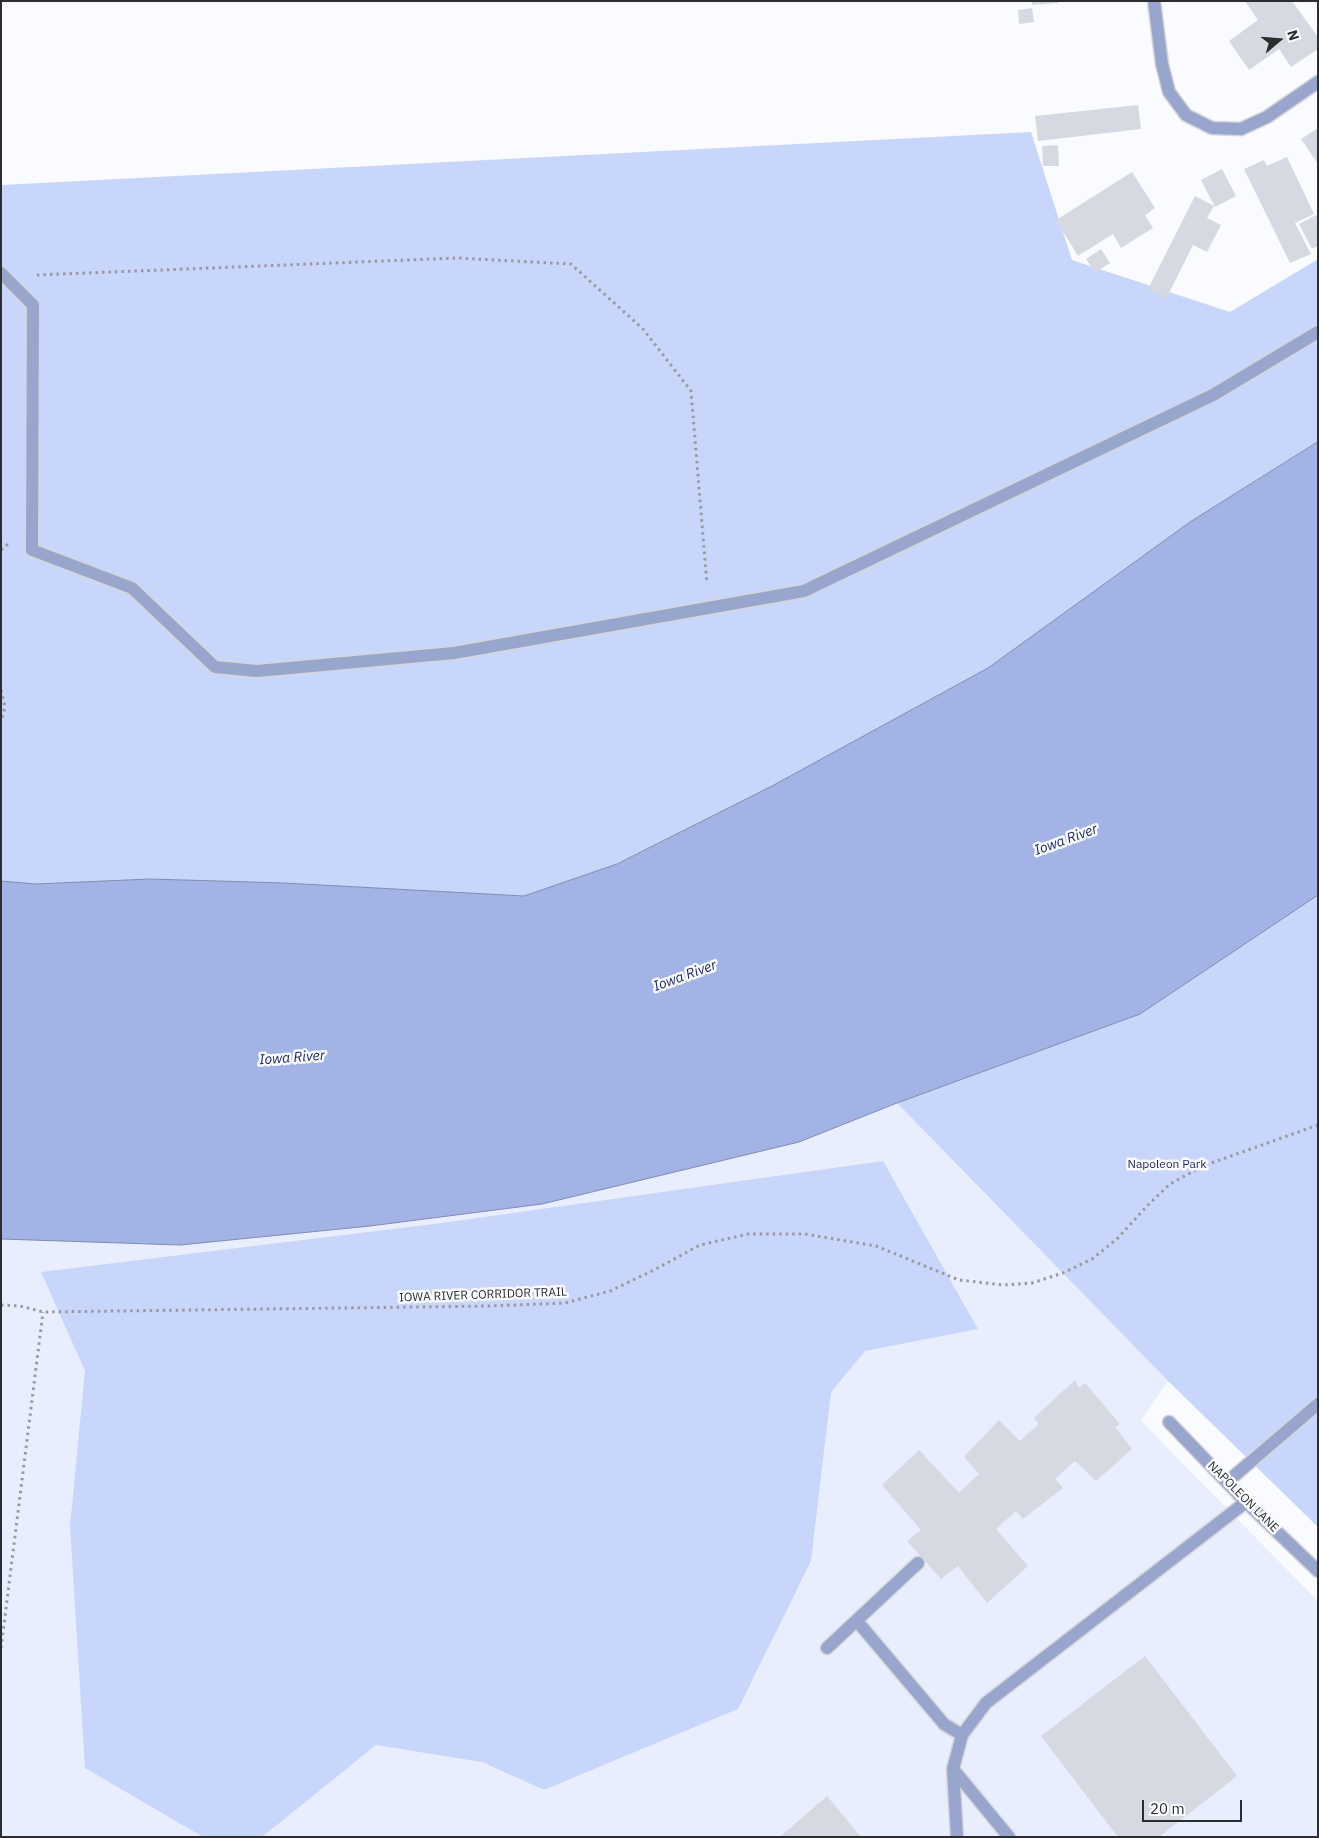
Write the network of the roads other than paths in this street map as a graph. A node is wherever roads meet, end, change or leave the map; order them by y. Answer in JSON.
{"nodes":[{"id":1,"x":1154,"y":1,"type":"edge"},
{"id":2,"x":1318,"y":82,"type":"edge"},
{"id":3,"x":3,"y":275,"type":"edge"},
{"id":4,"x":1318,"y":332,"type":"edge"},
{"id":5,"x":1318,"y":1404,"type":"edge"},
{"id":6,"x":1169,"y":1422,"type":"dead end"},
{"id":7,"x":1227,"y":1482,"type":"junction"},
{"id":8,"x":1246,"y":1502,"type":"junction"},
{"id":9,"x":918,"y":1563,"type":"dead end"},
{"id":10,"x":1318,"y":1571,"type":"edge"},
{"id":11,"x":857,"y":1620,"type":"junction"},
{"id":12,"x":827,"y":1648,"type":"dead end"},
{"id":13,"x":962,"y":1735,"type":"junction"},
{"id":14,"x":953,"y":1769,"type":"junction"},
{"id":15,"x":956,"y":1837,"type":"edge"},
{"id":16,"x":1009,"y":1837,"type":"edge"}],
"edges":[{"from":1,"to":2,"type":"street"},
{"from":3,"to":4,"type":"street"},
{"from":5,"to":7,"type":"street"},
{"from":6,"to":7,"type":"street","name":"NAPOLEON LANE"},
{"from":7,"to":8,"type":"street","name":"NAPOLEON LANE"},
{"from":8,"to":10,"type":"street","name":"NAPOLEON LANE"},
{"from":8,"to":13,"type":"street"},
{"from":9,"to":11,"type":"street"},
{"from":11,"to":12,"type":"street"},
{"from":11,"to":13,"type":"street"},
{"from":13,"to":14,"type":"street"},
{"from":14,"to":15,"type":"street"},
{"from":14,"to":16,"type":"street"}]}
